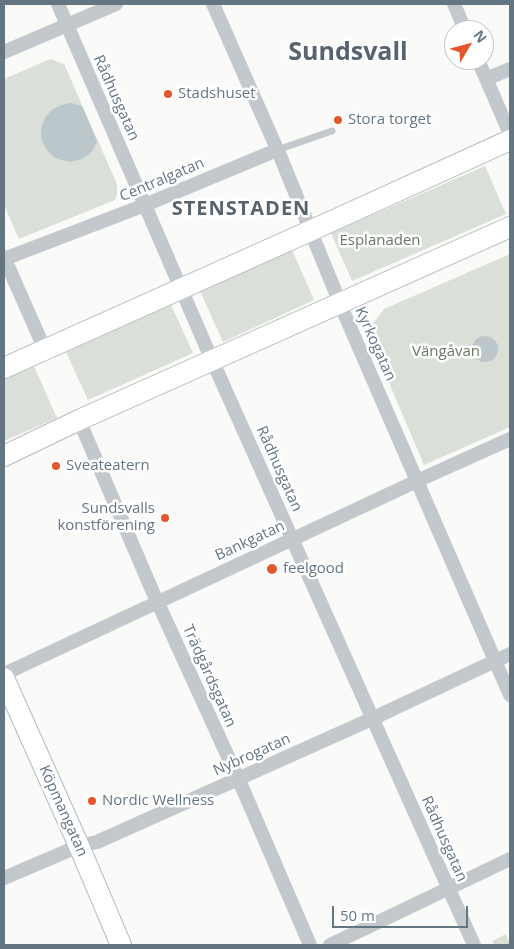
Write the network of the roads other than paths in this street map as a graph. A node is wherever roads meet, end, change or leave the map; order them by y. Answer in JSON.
{"nodes":[{"id":1,"x":58,"y":4,"type":"edge"},
{"id":2,"x":116,"y":4,"type":"edge"},
{"id":3,"x":213,"y":4,"type":"edge"},
{"id":4,"x":454,"y":4,"type":"edge"},
{"id":5,"x":461,"y":20,"type":"edge"},
{"id":6,"x":67,"y":25,"type":"junction"},
{"id":7,"x":4,"y":52,"type":"edge"},
{"id":8,"x":510,"y":69,"type":"edge"},
{"id":9,"x":482,"y":70,"type":"edge"},
{"id":10,"x":486,"y":79,"type":"junction"},
{"id":11,"x":332,"y":131,"type":"dead end"},
{"id":12,"x":510,"y":134,"type":"edge"},
{"id":13,"x":510,"y":140,"type":"edge"},
{"id":14,"x":277,"y":150,"type":"junction"},
{"id":15,"x":145,"y":205,"type":"junction"},
{"id":16,"x":510,"y":226,"type":"edge"},
{"id":17,"x":310,"y":231,"type":"junction"},
{"id":18,"x":4,"y":258,"type":"edge"},
{"id":19,"x":182,"y":289,"type":"junction"},
{"id":20,"x":340,"y":303,"type":"junction"},
{"id":21,"x":45,"y":350,"type":"junction"},
{"id":22,"x":212,"y":360,"type":"junction"},
{"id":23,"x":4,"y":368,"type":"edge"},
{"id":24,"x":79,"y":420,"type":"junction"},
{"id":25,"x":510,"y":439,"type":"edge"},
{"id":26,"x":4,"y":456,"type":"edge"},
{"id":27,"x":417,"y":481,"type":"junction"},
{"id":28,"x":292,"y":540,"type":"junction"},
{"id":29,"x":158,"y":602,"type":"junction"},
{"id":30,"x":510,"y":654,"type":"edge"},
{"id":31,"x":495,"y":660,"type":"junction"},
{"id":32,"x":4,"y":676,"type":"edge"},
{"id":33,"x":510,"y":695,"type":"edge"},
{"id":34,"x":372,"y":718,"type":"junction"},
{"id":35,"x":238,"y":779,"type":"junction"},
{"id":36,"x":79,"y":846,"type":"junction"},
{"id":37,"x":510,"y":859,"type":"edge"},
{"id":38,"x":4,"y":878,"type":"edge"},
{"id":39,"x":448,"y":889,"type":"junction"},
{"id":40,"x":121,"y":945,"type":"edge"},
{"id":41,"x":310,"y":945,"type":"edge"},
{"id":42,"x":330,"y":945,"type":"edge"},
{"id":43,"x":474,"y":945,"type":"edge"}],
"edges":[{"from":1,"to":6,"type":"street","name":"Rådhusgatan"},
{"from":2,"to":6,"type":"street"},
{"from":3,"to":14,"type":"street","name":"Kyrkogatan"},
{"from":4,"to":5,"type":"street"},
{"from":6,"to":7,"type":"street"},
{"from":6,"to":15,"type":"street","name":"Rådhusgatan"},
{"from":8,"to":10,"type":"street"},
{"from":9,"to":10,"type":"street"},
{"from":10,"to":12,"type":"street"},
{"from":11,"to":14,"type":"lane","name":"Centralgatan"},
{"from":13,"to":17,"type":"street"},
{"from":14,"to":15,"type":"street","name":"Centralgatan"},
{"from":14,"to":17,"type":"street","name":"Kyrkogatan"},
{"from":15,"to":18,"type":"street","name":"Centralgatan"},
{"from":15,"to":19,"type":"street","name":"Rådhusgatan"},
{"from":16,"to":20,"type":"street"},
{"from":17,"to":19,"type":"street"},
{"from":17,"to":20,"type":"street","name":"Kyrkogatan"},
{"from":18,"to":21,"type":"street"},
{"from":19,"to":21,"type":"street"},
{"from":19,"to":22,"type":"street","name":"Rådhusgatan"},
{"from":20,"to":22,"type":"street"},
{"from":20,"to":27,"type":"street","name":"Kyrkogatan"},
{"from":21,"to":23,"type":"street"},
{"from":22,"to":24,"type":"street"},
{"from":22,"to":28,"type":"street","name":"Rådhusgatan"},
{"from":24,"to":26,"type":"street"},
{"from":24,"to":29,"type":"street","name":"Trädgårdsgatan"},
{"from":25,"to":27,"type":"street","name":"Bankgatan"},
{"from":27,"to":28,"type":"street","name":"Bankgatan"},
{"from":27,"to":31,"type":"street","name":"Kyrkogatan"},
{"from":28,"to":29,"type":"street","name":"Bankgatan"},
{"from":28,"to":34,"type":"street","name":"Rådhusgatan"},
{"from":29,"to":32,"type":"street","name":"Bankgatan"},
{"from":29,"to":35,"type":"street","name":"Trädgårdsgatan"},
{"from":30,"to":31,"type":"street","name":"Nybrogatan"},
{"from":31,"to":33,"type":"street","name":"Kyrkogatan"},
{"from":31,"to":34,"type":"street","name":"Nybrogatan"},
{"from":32,"to":36,"type":"street","name":"Köpmangatan"},
{"from":34,"to":35,"type":"street","name":"Nybrogatan"},
{"from":34,"to":39,"type":"street","name":"Rådhusgatan"},
{"from":35,"to":36,"type":"street","name":"Nybrogatan"},
{"from":35,"to":41,"type":"street","name":"Trädgårdsgatan"},
{"from":36,"to":38,"type":"street","name":"Nybrogatan"},
{"from":36,"to":40,"type":"street","name":"Köpmangatan"},
{"from":37,"to":39,"type":"street"},
{"from":39,"to":42,"type":"street"},
{"from":39,"to":43,"type":"street","name":"Rådhusgatan"}]}
